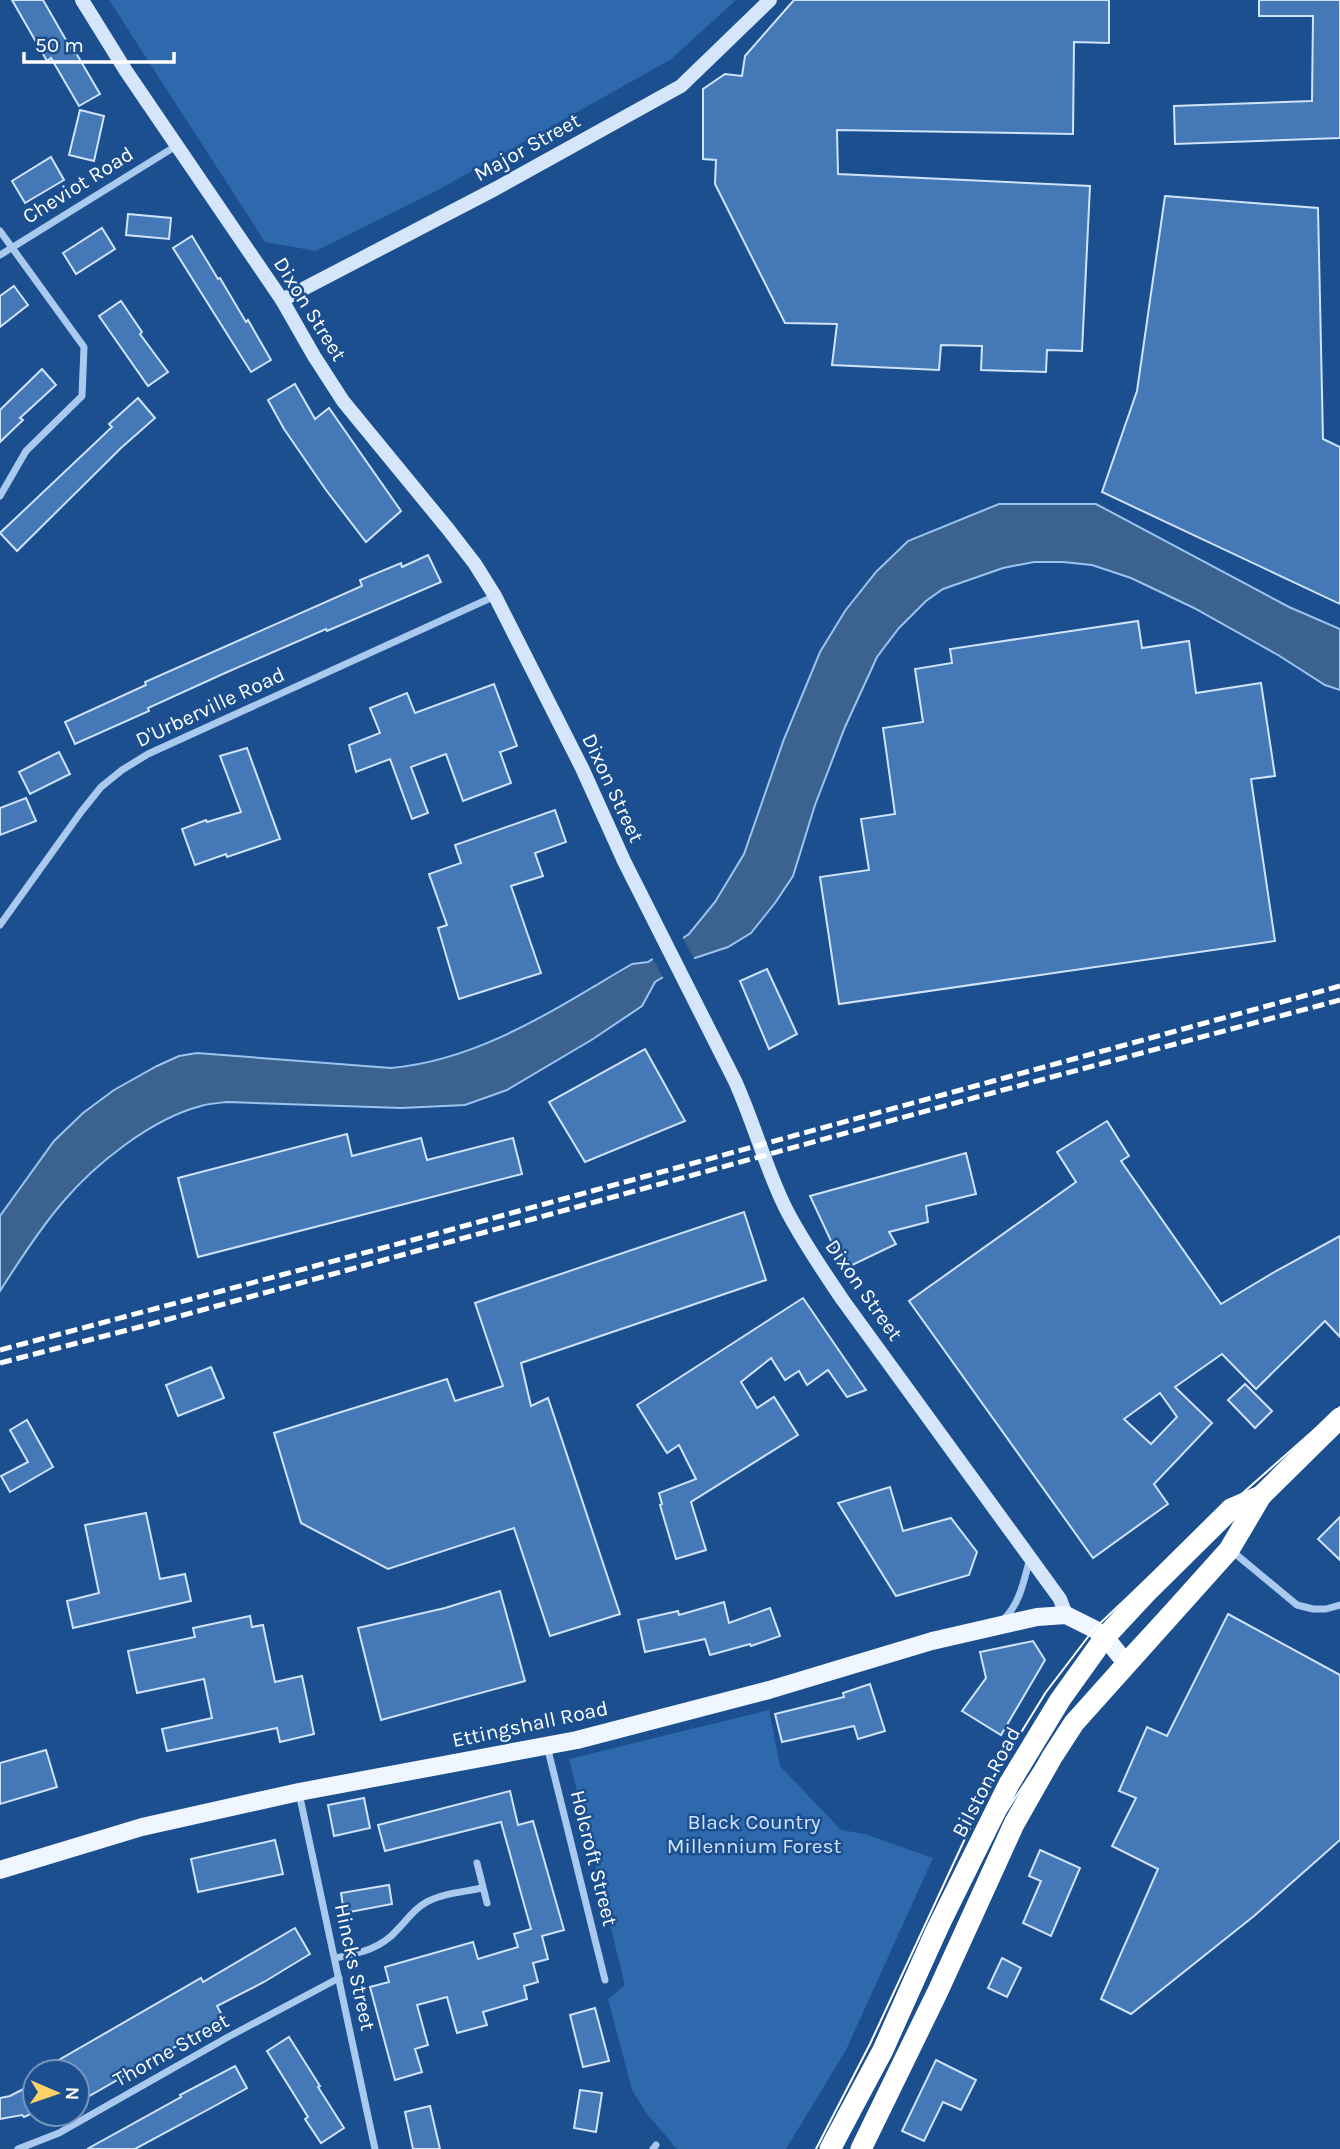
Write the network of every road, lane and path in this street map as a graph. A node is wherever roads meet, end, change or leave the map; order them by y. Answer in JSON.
{"nodes":[{"id":1,"x":82,"y":0,"type":"edge"},
{"id":2,"x":770,"y":0,"type":"edge"},
{"id":3,"x":176,"y":146,"type":"junction"},
{"id":4,"x":0,"y":231,"type":"edge"},
{"id":5,"x":11,"y":248,"type":"junction"},
{"id":6,"x":0,"y":255,"type":"edge"},
{"id":7,"x":282,"y":300,"type":"junction"},
{"id":8,"x":0,"y":496,"type":"edge"},
{"id":9,"x":495,"y":596,"type":"junction"},
{"id":10,"x":0,"y":925,"type":"edge"},
{"id":11,"x":1340,"y":1418,"type":"edge"},
{"id":12,"x":1261,"y":1496,"type":"junction"},
{"id":13,"x":1229,"y":1550,"type":"junction"},
{"id":14,"x":1030,"y":1557,"type":"junction"},
{"id":15,"x":1340,"y":1605,"type":"edge"},
{"id":16,"x":1066,"y":1615,"type":"junction"},
{"id":17,"x":997,"y":1625,"type":"junction"},
{"id":18,"x":1105,"y":1637,"type":"junction"},
{"id":19,"x":1126,"y":1664,"type":"junction"},
{"id":20,"x":547,"y":1745,"type":"junction"},
{"id":21,"x":299,"y":1792,"type":"junction"},
{"id":22,"x":477,"y":1863,"type":"dead end"},
{"id":23,"x":0,"y":1870,"type":"edge"},
{"id":24,"x":482,"y":1888,"type":"junction"},
{"id":25,"x":487,"y":1903,"type":"dead end"},
{"id":26,"x":335,"y":1958,"type":"junction"},
{"id":27,"x":339,"y":1978,"type":"junction"},
{"id":28,"x":605,"y":1980,"type":"dead end"},
{"id":29,"x":18,"y":2149,"type":"edge"},
{"id":30,"x":375,"y":2149,"type":"edge"},
{"id":31,"x":830,"y":2149,"type":"edge"},
{"id":32,"x":861,"y":2149,"type":"edge"}],
"edges":[{"from":1,"to":3,"type":"street","name":"Dixon Street"},
{"from":2,"to":7,"type":"street","name":"Major Street"},
{"from":3,"to":5,"type":"street","name":"Cheviot Road"},
{"from":3,"to":7,"type":"street","name":"Dixon Street"},
{"from":4,"to":5,"type":"street"},
{"from":5,"to":6,"type":"street","name":"Cheviot Road"},
{"from":5,"to":8,"type":"street"},
{"from":7,"to":9,"type":"street","name":"Dixon Street"},
{"from":9,"to":10,"type":"street","name":"D'Urberville Road"},
{"from":9,"to":14,"type":"street","name":"Dixon Street"},
{"from":11,"to":12,"type":"highway","name":"Bilston Road"},
{"from":12,"to":13,"type":"highway","name":"Bilston Road"},
{"from":12,"to":18,"type":"highway","name":"Bilston Road"},
{"from":13,"to":15,"type":"street"},
{"from":13,"to":19,"type":"highway","name":"Bilston Road"},
{"from":14,"to":16,"type":"street","name":"Dixon Street"},
{"from":14,"to":17,"type":"street"},
{"from":16,"to":17,"type":"main road","name":"Ettingshall Road"},
{"from":16,"to":18,"type":"main road"},
{"from":17,"to":20,"type":"main road","name":"Ettingshall Road"},
{"from":18,"to":19,"type":"main road"},
{"from":18,"to":31,"type":"highway","name":"Bilston Road"},
{"from":19,"to":32,"type":"highway","name":"Bilston Road"},
{"from":20,"to":21,"type":"main road","name":"Ettingshall Road"},
{"from":20,"to":28,"type":"street","name":"Holcroft Street"},
{"from":21,"to":23,"type":"main road","name":"Ettingshall Road"},
{"from":21,"to":26,"type":"street","name":"Hincks Street"},
{"from":22,"to":24,"type":"street"},
{"from":24,"to":25,"type":"street"},
{"from":24,"to":26,"type":"street"},
{"from":26,"to":27,"type":"street","name":"Hincks Street"},
{"from":27,"to":29,"type":"street","name":"Thorne Street"},
{"from":27,"to":30,"type":"street","name":"Hincks Street"}]}
